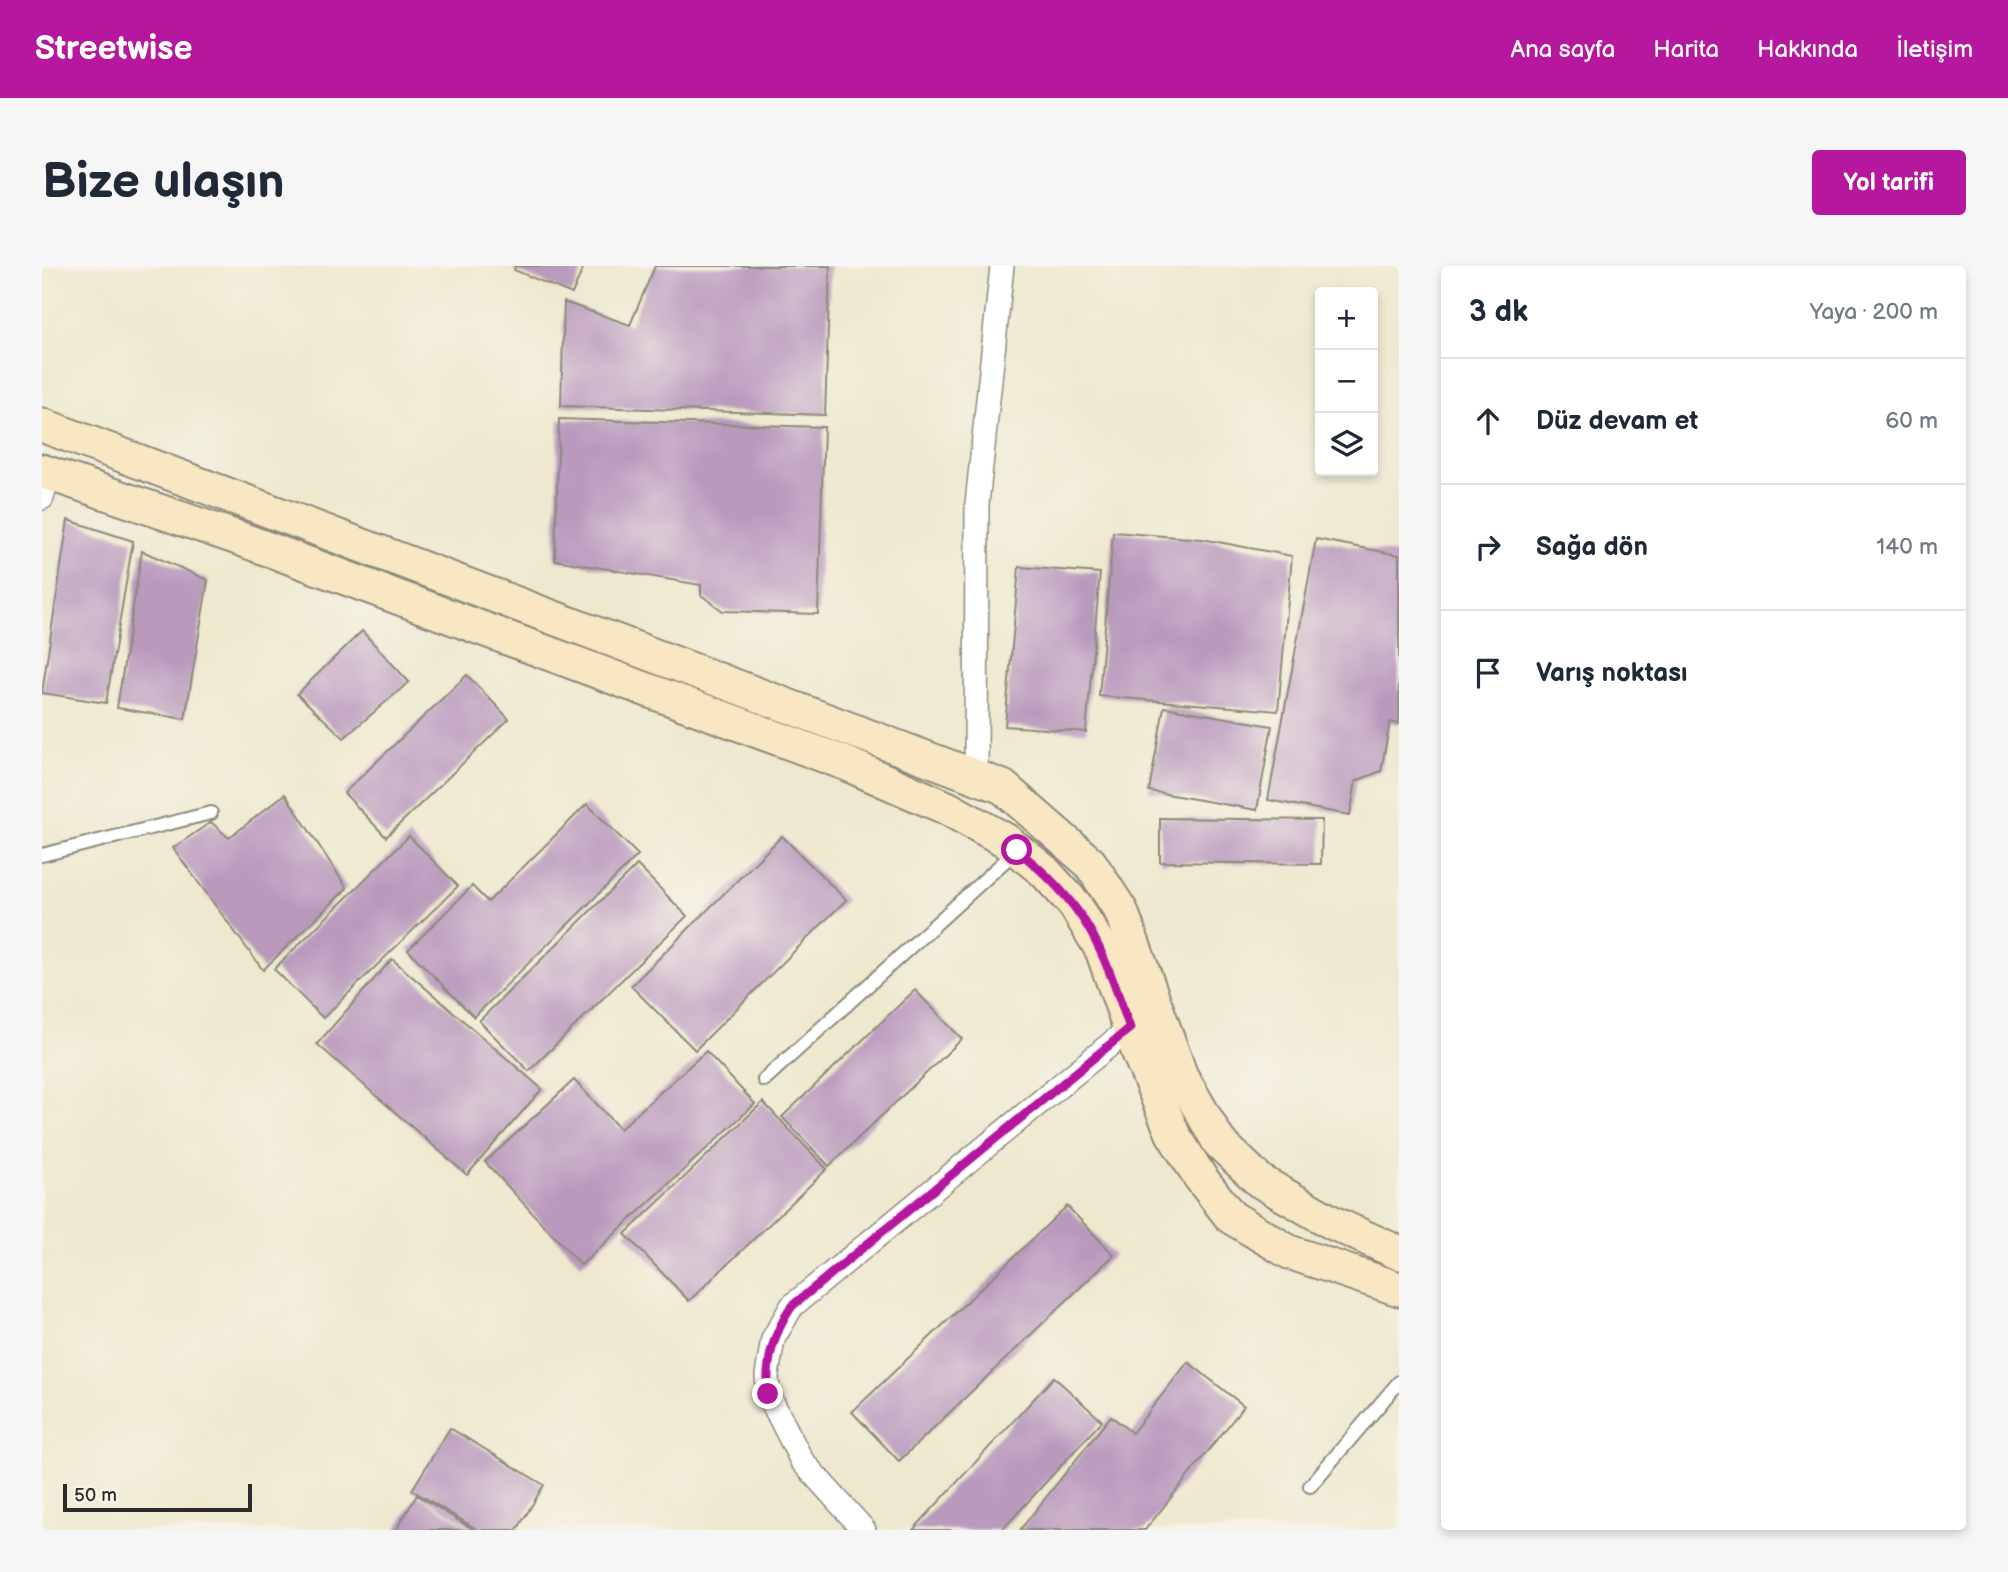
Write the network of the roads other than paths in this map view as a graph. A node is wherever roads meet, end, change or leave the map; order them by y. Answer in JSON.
{"nodes":[{"id":1,"x":1002,"y":266,"type":"edge"},
{"id":2,"x":42,"y":425,"type":"edge"},
{"id":3,"x":44,"y":481,"type":"edge"},
{"id":4,"x":976,"y":776,"type":"junction"},
{"id":5,"x":211,"y":813,"type":"dead end"},
{"id":6,"x":1017,"y":850,"type":"junction"},
{"id":7,"x":42,"y":855,"type":"edge"},
{"id":8,"x":1130,"y":1028,"type":"junction"},
{"id":9,"x":764,"y":1080,"type":"dead end"},
{"id":10,"x":1399,"y":1252,"type":"edge"},
{"id":11,"x":1399,"y":1289,"type":"edge"},
{"id":12,"x":1399,"y":1382,"type":"edge"},
{"id":13,"x":1310,"y":1486,"type":"dead end"},
{"id":14,"x":864,"y":1530,"type":"edge"}],
"edges":[{"from":1,"to":4,"type":"street"},
{"from":2,"to":4,"type":"street"},
{"from":3,"to":6,"type":"street"},
{"from":4,"to":10,"type":"street"},
{"from":5,"to":7,"type":"lane"},
{"from":6,"to":8,"type":"street"},
{"from":6,"to":9,"type":"lane"},
{"from":8,"to":11,"type":"street"},
{"from":8,"to":14,"type":"street"},
{"from":12,"to":13,"type":"lane"}]}
